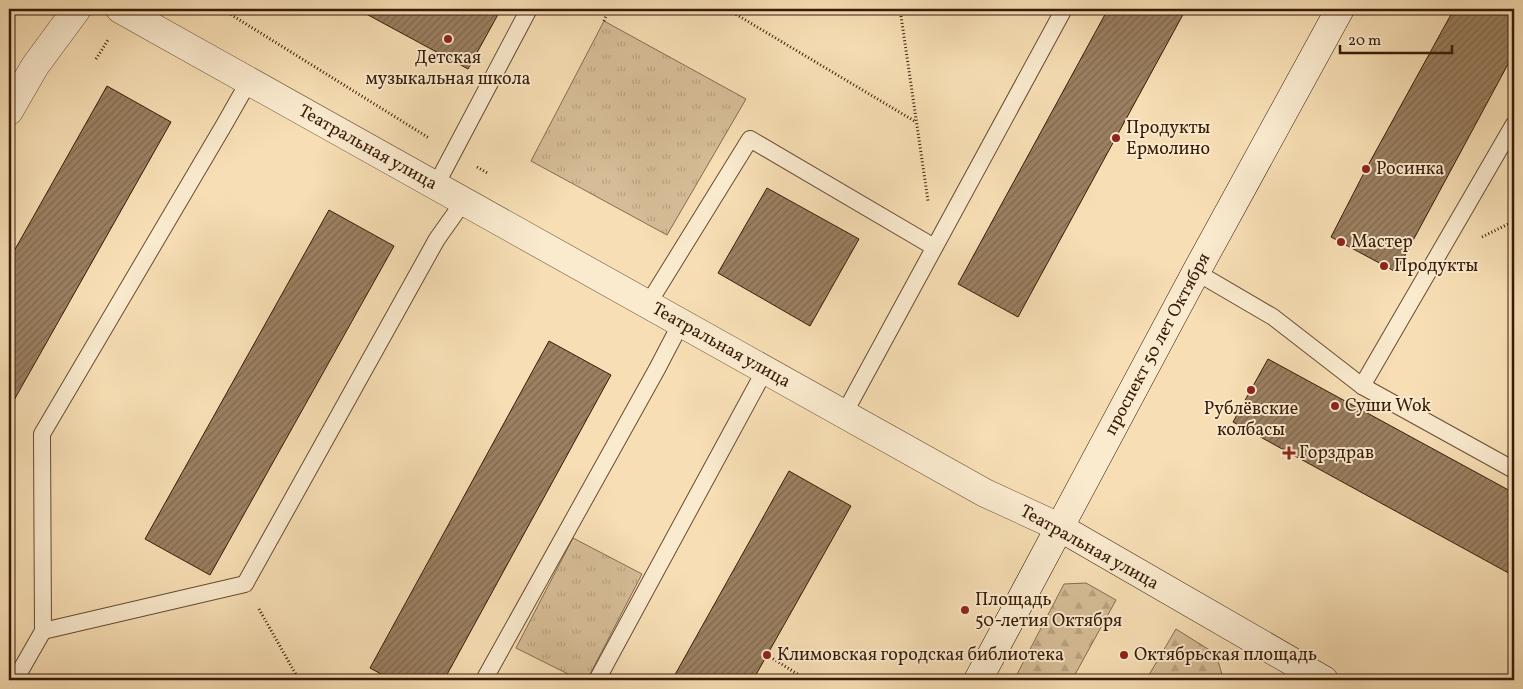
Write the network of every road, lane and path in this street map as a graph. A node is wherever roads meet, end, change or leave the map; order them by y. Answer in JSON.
{"nodes":[{"id":1,"x":76,"y":9,"type":"edge"},
{"id":2,"x":120,"y":9,"type":"edge"},
{"id":3,"x":222,"y":9,"type":"edge"},
{"id":4,"x":529,"y":9,"type":"edge"},
{"id":5,"x":609,"y":9,"type":"edge"},
{"id":6,"x":727,"y":9,"type":"edge"},
{"id":7,"x":900,"y":9,"type":"edge"},
{"id":8,"x":1064,"y":9,"type":"edge"},
{"id":9,"x":1340,"y":9,"type":"edge"},
{"id":10,"x":604,"y":21,"type":"dead end"},
{"id":11,"x":249,"y":81,"type":"junction"},
{"id":12,"x":9,"y":111,"type":"edge"},
{"id":13,"x":916,"y":122,"type":"junction"},
{"id":14,"x":1514,"y":124,"type":"edge"},
{"id":15,"x":453,"y":153,"type":"junction"},
{"id":16,"x":494,"y":177,"type":"dead end"},
{"id":17,"x":436,"y":185,"type":"junction"},
{"id":18,"x":464,"y":201,"type":"junction"},
{"id":19,"x":934,"y":246,"type":"junction"},
{"id":20,"x":1196,"y":272,"type":"junction"},
{"id":21,"x":648,"y":304,"type":"junction"},
{"id":22,"x":681,"y":323,"type":"junction"},
{"id":23,"x":765,"y":370,"type":"junction"},
{"id":24,"x":1362,"y":386,"type":"junction"},
{"id":25,"x":844,"y":414,"type":"junction"},
{"id":26,"x":1514,"y":470,"type":"edge"},
{"id":27,"x":1060,"y":527,"type":"junction"},
{"id":28,"x":245,"y":584,"type":"junction"},
{"id":29,"x":43,"y":631,"type":"junction"},
{"id":30,"x":767,"y":655,"type":"dead end"},
{"id":31,"x":15,"y":680,"type":"edge"},
{"id":32,"x":299,"y":680,"type":"edge"},
{"id":33,"x":484,"y":680,"type":"edge"},
{"id":34,"x":597,"y":680,"type":"edge"},
{"id":35,"x":808,"y":680,"type":"edge"},
{"id":36,"x":978,"y":680,"type":"edge"},
{"id":37,"x":1324,"y":680,"type":"edge"}],
"edges":[{"from":1,"to":12,"type":"street"},
{"from":2,"to":11,"type":"street","name":"Театральная улица"},
{"from":3,"to":15,"type":"path"},
{"from":4,"to":15,"type":"lane"},
{"from":5,"to":10,"type":"path"},
{"from":6,"to":13,"type":"path"},
{"from":7,"to":13,"type":"path"},
{"from":8,"to":19,"type":"lane"},
{"from":9,"to":20,"type":"street","name":"проспект 50 лет Октября"},
{"from":11,"to":17,"type":"street","name":"Театральная улица"},
{"from":11,"to":29,"type":"lane"},
{"from":13,"to":19,"type":"path"},
{"from":14,"to":24,"type":"lane"},
{"from":15,"to":16,"type":"path"},
{"from":15,"to":17,"type":"lane"},
{"from":17,"to":18,"type":"street","name":"Театральная улица"},
{"from":18,"to":21,"type":"street","name":"Театральная улица"},
{"from":18,"to":28,"type":"lane"},
{"from":19,"to":21,"type":"lane"},
{"from":19,"to":25,"type":"lane"},
{"from":20,"to":24,"type":"lane"},
{"from":20,"to":27,"type":"street","name":"проспект 50 лет Октября"},
{"from":21,"to":22,"type":"street","name":"Театральная улица"},
{"from":22,"to":23,"type":"street","name":"Театральная улица"},
{"from":22,"to":33,"type":"lane"},
{"from":23,"to":25,"type":"street","name":"Театральная улица"},
{"from":23,"to":34,"type":"lane"},
{"from":24,"to":26,"type":"lane"},
{"from":25,"to":27,"type":"street","name":"Театральная улица"},
{"from":27,"to":36,"type":"street","name":"проспект 50 лет Октября"},
{"from":27,"to":37,"type":"street","name":"Театральная улица"},
{"from":28,"to":29,"type":"lane"},
{"from":28,"to":32,"type":"path"},
{"from":29,"to":31,"type":"lane"},
{"from":30,"to":35,"type":"path"}]}
